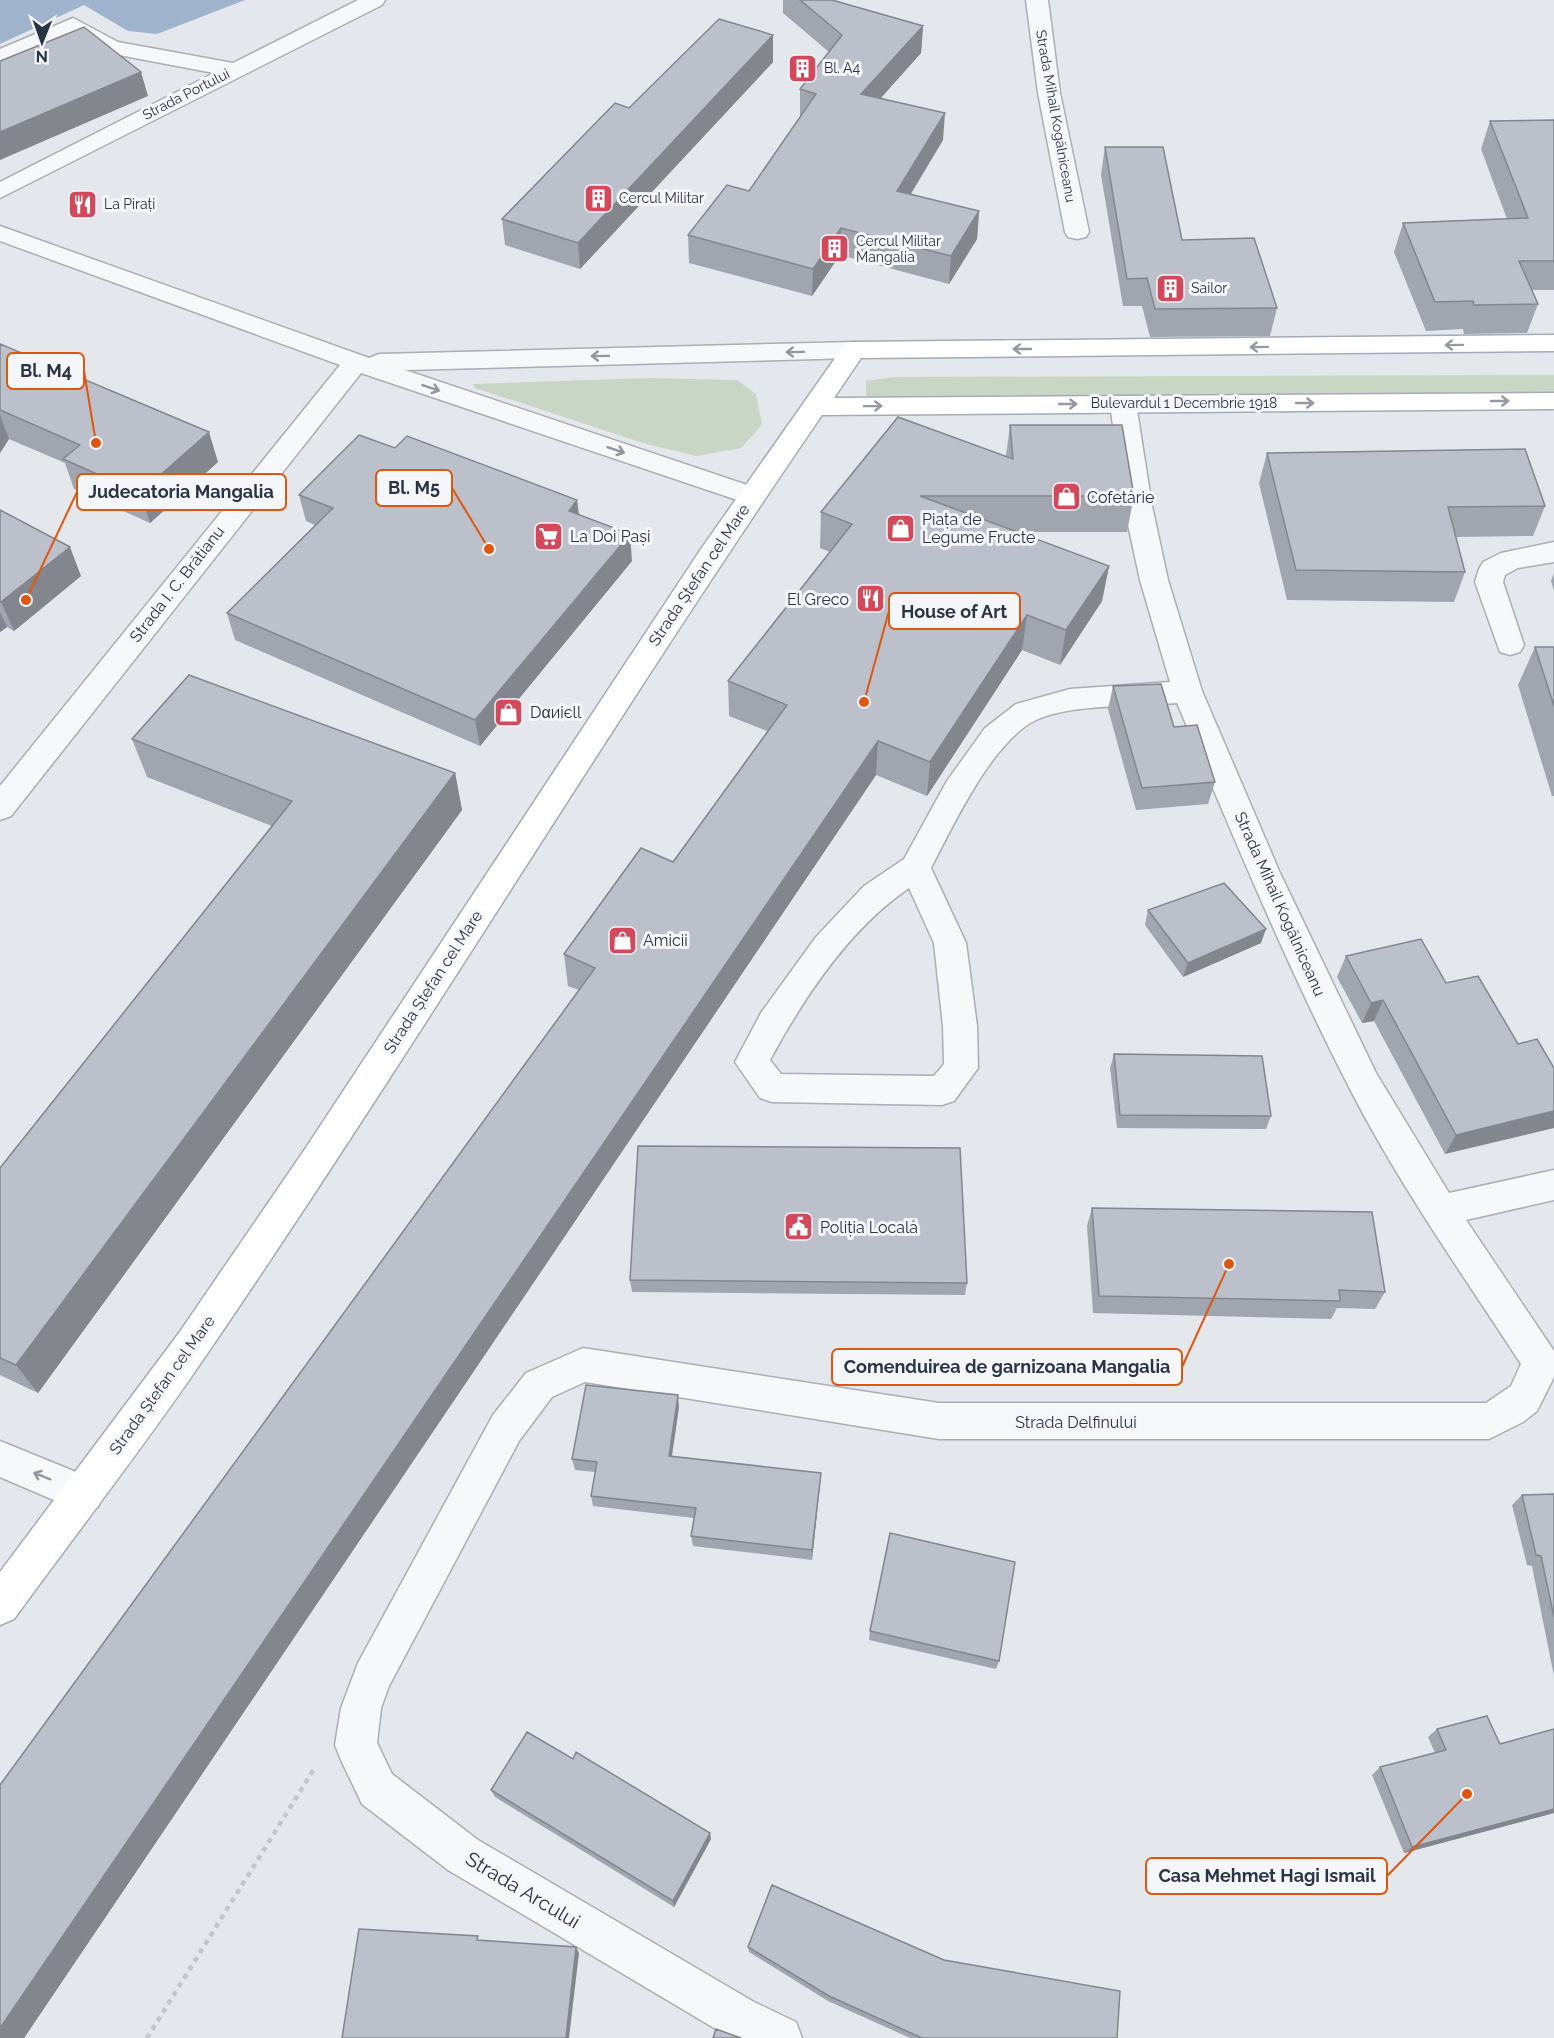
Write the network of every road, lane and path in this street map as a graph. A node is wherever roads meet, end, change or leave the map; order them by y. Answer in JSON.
{"nodes":[{"id":1,"x":374,"y":0,"type":"edge"},
{"id":2,"x":1037,"y":0,"type":"edge"},
{"id":3,"x":0,"y":57,"type":"edge"},
{"id":4,"x":233,"y":70,"type":"junction"},
{"id":5,"x":0,"y":191,"type":"edge"},
{"id":6,"x":1077,"y":232,"type":"dead end"},
{"id":7,"x":0,"y":233,"type":"edge"},
{"id":8,"x":1554,"y":343,"type":"edge"},
{"id":9,"x":854,"y":350,"type":"junction"},
{"id":10,"x":356,"y":362,"type":"junction"},
{"id":11,"x":1553,"y":402,"type":"edge"},
{"id":12,"x":1123,"y":404,"type":"junction"},
{"id":13,"x":814,"y":407,"type":"junction"},
{"id":14,"x":752,"y":496,"type":"junction"},
{"id":15,"x":1554,"y":552,"type":"edge"},
{"id":16,"x":1510,"y":645,"type":"dead end"},
{"id":17,"x":1187,"y":690,"type":"junction"},
{"id":18,"x":0,"y":808,"type":"edge"},
{"id":19,"x":915,"y":868,"type":"junction"},
{"id":20,"x":1554,"y":1185,"type":"edge"},
{"id":21,"x":1440,"y":1210,"type":"junction"},
{"id":22,"x":1547,"y":1360,"type":"edge"},
{"id":23,"x":584,"y":1365,"type":"joint"},
{"id":24,"x":0,"y":1459,"type":"edge"},
{"id":25,"x":84,"y":1494,"type":"junction"},
{"id":26,"x":0,"y":1605,"type":"edge"},
{"id":27,"x":316,"y":1767,"type":"dead end"},
{"id":28,"x":147,"y":2038,"type":"edge"},
{"id":29,"x":780,"y":2038,"type":"edge"}],
"edges":[{"from":1,"to":4,"type":"street","name":"Strada Portului"},
{"from":2,"to":6,"type":"street","name":"Strada Mihail Kogălniceanu"},
{"from":3,"to":4,"type":"street"},
{"from":4,"to":5,"type":"street","name":"Strada Portului"},
{"from":7,"to":10,"type":"street"},
{"from":8,"to":9,"type":"main road","one_way":true},
{"from":9,"to":10,"type":"street","one_way":true},
{"from":9,"to":13,"type":"main road","name":"Strada Ștefan cel Mare"},
{"from":10,"to":14,"type":"street","one_way":true},
{"from":10,"to":18,"type":"street","name":"Strada I. C. Brătianu"},
{"from":12,"to":11,"type":"main road","name":"Bulevardul 1 Decembrie 1918","one_way":true},
{"from":13,"to":12,"type":"main road","name":"Bulevardul 1 Decembrie 1918","one_way":true},
{"from":12,"to":17,"type":"street","name":"Strada Mihail Kogălniceanu"},
{"from":13,"to":14,"type":"main road","name":"Strada Ștefan cel Mare"},
{"from":14,"to":25,"type":"main road","name":"Strada Ștefan cel Mare"},
{"from":15,"to":16,"type":"street"},
{"from":17,"to":19,"type":"street"},
{"from":17,"to":21,"type":"street","name":"Strada Mihail Kogălniceanu"},
{"from":19,"to":19,"type":"street"},
{"from":20,"to":21,"type":"street"},
{"from":21,"to":22,"type":"street","name":"Strada Mihail Kogălniceanu"},
{"from":22,"to":23,"type":"street","name":"Strada Delfinului"},
{"from":23,"to":29,"type":"street","name":"Strada Arcului"},
{"from":25,"to":24,"type":"street","one_way":true},
{"from":25,"to":26,"type":"main road","name":"Strada Ștefan cel Mare"},
{"from":27,"to":28,"type":"path"}]}
